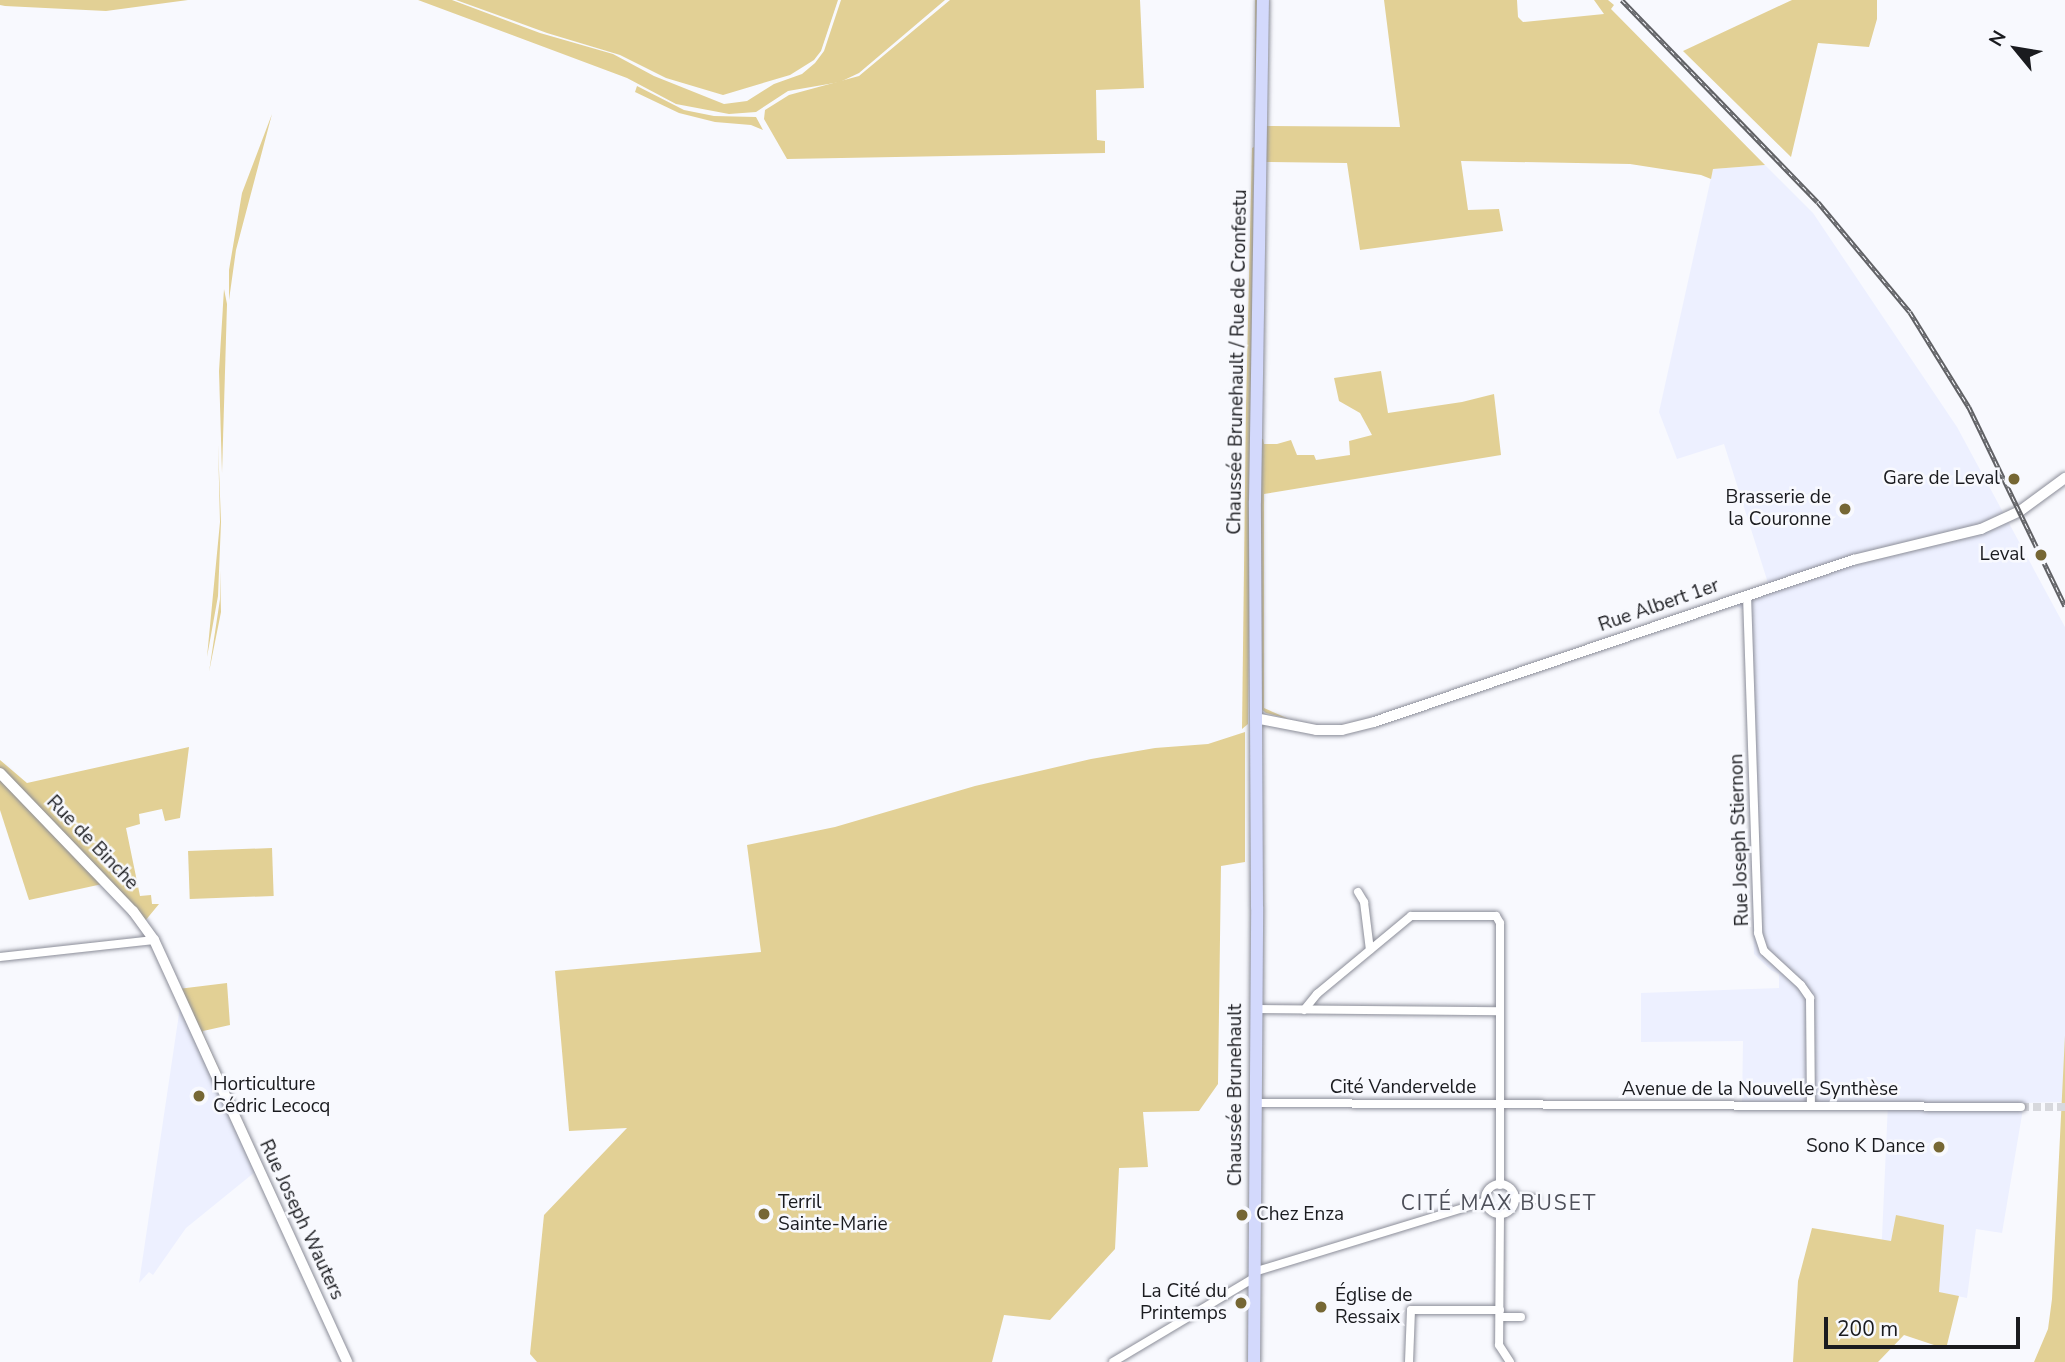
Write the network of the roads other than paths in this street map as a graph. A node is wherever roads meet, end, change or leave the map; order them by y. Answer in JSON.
{"nodes":[{"id":1,"x":1264,"y":0,"type":"edge"},
{"id":2,"x":2065,"y":478,"type":"edge"},
{"id":3,"x":1747,"y":595,"type":"junction"},
{"id":4,"x":1255,"y":721,"type":"junction"},
{"id":5,"x":0,"y":774,"type":"edge"},
{"id":6,"x":1358,"y":892,"type":"dead end"},
{"id":7,"x":154,"y":940,"type":"junction"},
{"id":8,"x":1370,"y":950,"type":"junction"},
{"id":9,"x":0,"y":957,"type":"edge"},
{"id":10,"x":1255,"y":1009,"type":"junction"},
{"id":11,"x":1304,"y":1010,"type":"junction"},
{"id":12,"x":1500,"y":1011,"type":"junction"},
{"id":13,"x":1254,"y":1103,"type":"junction"},
{"id":14,"x":1500,"y":1105,"type":"junction"},
{"id":15,"x":1811,"y":1106,"type":"junction"},
{"id":16,"x":2021,"y":1107,"type":"tunnel mouth"},
{"id":17,"x":1500,"y":1185,"type":"junction"},
{"id":18,"x":1515,"y":1198,"type":"junction"},
{"id":19,"x":1535,"y":1199,"type":"dead end"},
{"id":20,"x":1486,"y":1201,"type":"junction"},
{"id":21,"x":1500,"y":1214,"type":"junction"},
{"id":22,"x":1254,"y":1275,"type":"junction"},
{"id":23,"x":1500,"y":1313,"type":"junction"},
{"id":24,"x":1521,"y":1317,"type":"dead end"},
{"id":25,"x":347,"y":1362,"type":"edge"},
{"id":26,"x":1113,"y":1362,"type":"edge"},
{"id":27,"x":1254,"y":1362,"type":"edge"},
{"id":28,"x":1409,"y":1362,"type":"edge"},
{"id":29,"x":1510,"y":1362,"type":"edge"}],
"edges":[{"from":1,"to":4,"type":"main road","name":"Chaussée Brunehault / Rue de Cronfestu"},
{"from":2,"to":3,"type":"street","name":"Rue Albert 1er"},
{"from":3,"to":4,"type":"street","name":"Rue Albert 1er"},
{"from":3,"to":15,"type":"street","name":"Rue Joseph Stiernon"},
{"from":4,"to":10,"type":"main road","name":"Chaussée Brunehault"},
{"from":5,"to":7,"type":"street","name":"Rue de Binche"},
{"from":6,"to":8,"type":"street"},
{"from":7,"to":9,"type":"street"},
{"from":7,"to":25,"type":"street","name":"Rue Joseph Wauters"},
{"from":8,"to":11,"type":"street","name":"Cité Vandervelde"},
{"from":8,"to":12,"type":"street","name":"Cité Vandervelde"},
{"from":10,"to":11,"type":"street"},
{"from":10,"to":13,"type":"main road","name":"Chaussée Brunehault"},
{"from":11,"to":12,"type":"street"},
{"from":12,"to":14,"type":"street","name":"Cité Vandervelde"},
{"from":13,"to":14,"type":"street","name":"Cité Vandervelde"},
{"from":13,"to":22,"type":"main road","name":"Chaussée Brunehault"},
{"from":14,"to":15,"type":"street","name":"Avenue de la Nouvelle Synthèse"},
{"from":14,"to":17,"type":"street"},
{"from":15,"to":16,"type":"street","name":"Avenue de la Nouvelle Synthèse"},
{"from":17,"to":18,"type":"street"},
{"from":17,"to":20,"type":"street"},
{"from":18,"to":19,"type":"street"},
{"from":18,"to":21,"type":"street"},
{"from":20,"to":21,"type":"street"},
{"from":20,"to":22,"type":"street"},
{"from":21,"to":23,"type":"street"},
{"from":22,"to":26,"type":"street"},
{"from":22,"to":27,"type":"main road","name":"Chaussée Brunehault"},
{"from":23,"to":24,"type":"street"},
{"from":23,"to":28,"type":"street"},
{"from":23,"to":29,"type":"street"}]}
